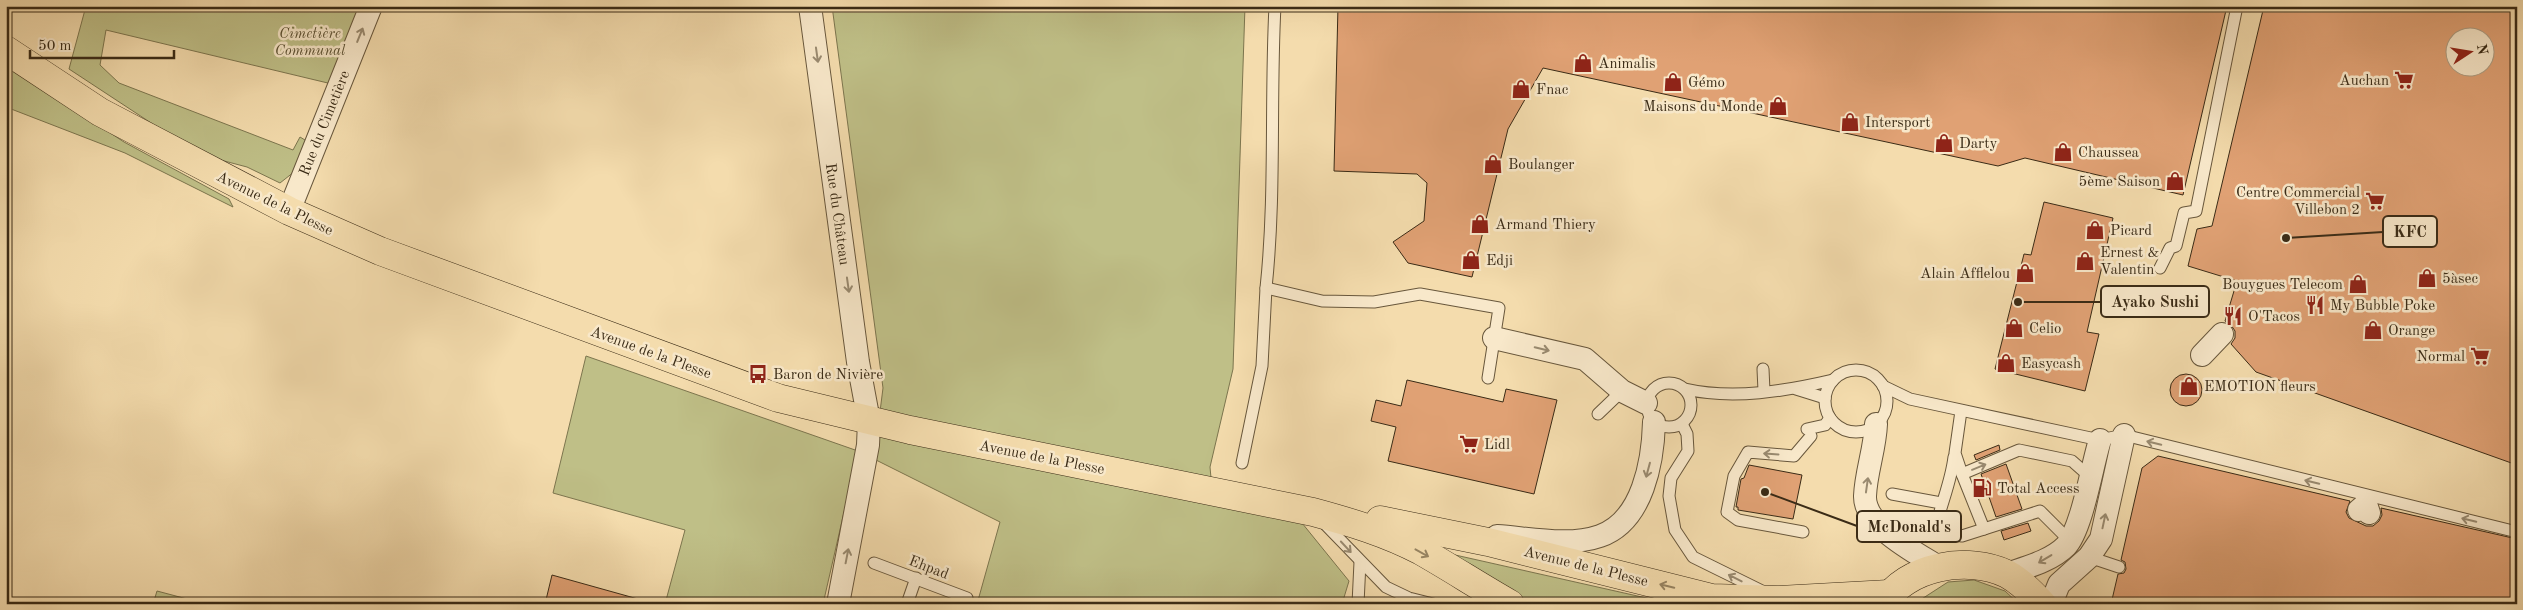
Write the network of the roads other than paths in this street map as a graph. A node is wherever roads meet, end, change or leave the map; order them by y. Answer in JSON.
{"nodes":[{"id":1,"x":371,"y":6,"type":"edge"},
{"id":2,"x":810,"y":6,"type":"edge"},
{"id":3,"x":1275,"y":6,"type":"edge"},
{"id":4,"x":2237,"y":6,"type":"edge"},
{"id":5,"x":6,"y":50,"type":"edge"},
{"id":6,"x":289,"y":211,"type":"junction"},
{"id":7,"x":2160,"y":268,"type":"dead end"},
{"id":8,"x":1266,"y":288,"type":"junction"},
{"id":9,"x":2222,"y":334,"type":"dead end"},
{"id":10,"x":1494,"y":338,"type":"junction"},
{"id":11,"x":2202,"y":355,"type":"dead end"},
{"id":12,"x":1763,"y":369,"type":"dead end"},
{"id":13,"x":1488,"y":378,"type":"dead end"},
{"id":14,"x":1833,"y":380,"type":"junction"},
{"id":15,"x":1883,"y":386,"type":"junction"},
{"id":16,"x":1685,"y":389,"type":"junction"},
{"id":17,"x":1795,"y":389,"type":"junction"},
{"id":18,"x":1622,"y":391,"type":"junction"},
{"id":19,"x":1764,"y":391,"type":"junction"},
{"id":20,"x":1708,"y":394,"type":"junction"},
{"id":21,"x":1825,"y":398,"type":"junction"},
{"id":22,"x":1910,"y":399,"type":"junction"},
{"id":23,"x":1690,"y":410,"type":"junction"},
{"id":24,"x":1961,"y":411,"type":"junction"},
{"id":25,"x":1650,"y":412,"type":"junction"},
{"id":26,"x":1598,"y":414,"type":"dead end"},
{"id":27,"x":1881,"y":415,"type":"junction"},
{"id":28,"x":1830,"y":418,"type":"junction"},
{"id":29,"x":869,"y":421,"type":"junction"},
{"id":30,"x":1682,"y":424,"type":"junction"},
{"id":31,"x":2124,"y":436,"type":"junction"},
{"id":32,"x":2100,"y":440,"type":"junction"},
{"id":33,"x":1954,"y":453,"type":"junction"},
{"id":34,"x":1242,"y":463,"type":"dead end"},
{"id":35,"x":1962,"y":474,"type":"junction"},
{"id":36,"x":2089,"y":476,"type":"junction"},
{"id":37,"x":1892,"y":494,"type":"dead end"},
{"id":38,"x":1941,"y":503,"type":"junction"},
{"id":39,"x":1313,"y":512,"type":"junction"},
{"id":40,"x":1345,"y":520,"type":"junction"},
{"id":41,"x":1984,"y":529,"type":"junction"},
{"id":42,"x":1431,"y":532,"type":"junction"},
{"id":43,"x":1803,"y":532,"type":"dead end"},
{"id":44,"x":2517,"y":532,"type":"edge"},
{"id":45,"x":2069,"y":540,"type":"junction"},
{"id":46,"x":2089,"y":557,"type":"junction"},
{"id":47,"x":1360,"y":562,"type":"junction"},
{"id":48,"x":874,"y":563,"type":"dead end"},
{"id":49,"x":2119,"y":567,"type":"dead end"},
{"id":50,"x":1940,"y":568,"type":"junction"},
{"id":51,"x":2007,"y":574,"type":"junction"},
{"id":52,"x":916,"y":578,"type":"junction"},
{"id":53,"x":1886,"y":599,"type":"edge"},
{"id":54,"x":1779,"y":600,"type":"junction"},
{"id":55,"x":1403,"y":601,"type":"edge"},
{"id":56,"x":841,"y":603,"type":"edge"},
{"id":57,"x":907,"y":604,"type":"edge"},
{"id":58,"x":964,"y":604,"type":"edge"},
{"id":59,"x":1358,"y":604,"type":"edge"},
{"id":60,"x":1433,"y":604,"type":"edge"},
{"id":61,"x":1510,"y":604,"type":"edge"},
{"id":62,"x":2042,"y":604,"type":"edge"},
{"id":63,"x":2051,"y":604,"type":"edge"}],
"edges":[{"from":6,"to":1,"type":"street","name":"Rue du Cimetière","one_way":true},
{"from":2,"to":29,"type":"street","name":"Rue du Château","one_way":true},
{"from":3,"to":8,"type":"lane"},
{"from":4,"to":7,"type":"lane"},
{"from":5,"to":6,"type":"main road","name":"Avenue de la Plesse"},
{"from":6,"to":29,"type":"main road","name":"Avenue de la Plesse"},
{"from":8,"to":10,"type":"lane"},
{"from":8,"to":34,"type":"lane"},
{"from":9,"to":11,"type":"street"},
{"from":10,"to":13,"type":"lane"},
{"from":10,"to":18,"type":"street","one_way":true},
{"from":12,"to":19,"type":"lane"},
{"from":14,"to":15,"type":"lane"},
{"from":14,"to":17,"type":"lane"},
{"from":14,"to":21,"type":"lane"},
{"from":15,"to":22,"type":"lane"},
{"from":15,"to":27,"type":"lane"},
{"from":16,"to":20,"type":"lane"},
{"from":16,"to":23,"type":"lane"},
{"from":16,"to":25,"type":"lane"},
{"from":17,"to":19,"type":"lane"},
{"from":17,"to":21,"type":"lane"},
{"from":18,"to":25,"type":"street"},
{"from":18,"to":26,"type":"lane"},
{"from":19,"to":20,"type":"lane"},
{"from":20,"to":23,"type":"lane"},
{"from":21,"to":28,"type":"lane"},
{"from":22,"to":24,"type":"lane"},
{"from":22,"to":27,"type":"lane"},
{"from":23,"to":30,"type":"lane"},
{"from":24,"to":32,"type":"lane"},
{"from":24,"to":33,"type":"lane"},
{"from":25,"to":30,"type":"lane"},
{"from":25,"to":42,"type":"street","one_way":true},
{"from":27,"to":28,"type":"lane"},
{"from":50,"to":27,"type":"street","one_way":true},
{"from":28,"to":43,"type":"lane","one_way":true},
{"from":29,"to":39,"type":"main road","name":"Avenue de la Plesse"},
{"from":56,"to":29,"type":"street","name":"Rue du Château","one_way":true},
{"from":54,"to":30,"type":"lane","one_way":true},
{"from":31,"to":32,"type":"lane"},
{"from":44,"to":31,"type":"lane","one_way":true},
{"from":46,"to":31,"type":"street","one_way":true},
{"from":32,"to":36,"type":"street"},
{"from":33,"to":35,"type":"lane"},
{"from":33,"to":38,"type":"lane"},
{"from":35,"to":36,"type":"lane","one_way":true},
{"from":35,"to":41,"type":"lane"},
{"from":36,"to":45,"type":"street"},
{"from":37,"to":38,"type":"lane"},
{"from":38,"to":41,"type":"lane"},
{"from":39,"to":40,"type":"main road","name":"Avenue de la Plesse"},
{"from":39,"to":47,"type":"lane","one_way":true},
{"from":40,"to":42,"type":"main road","name":"Avenue de la Plesse"},
{"from":40,"to":61,"type":"main road","name":"Avenue de la Plesse","one_way":true},
{"from":41,"to":45,"type":"lane"},
{"from":54,"to":42,"type":"main road","name":"Avenue de la Plesse","one_way":true},
{"from":45,"to":51,"type":"street","one_way":true},
{"from":46,"to":49,"type":"lane"},
{"from":46,"to":63,"type":"street"},
{"from":47,"to":55,"type":"lane"},
{"from":47,"to":59,"type":"lane"},
{"from":48,"to":52,"type":"lane","name":"Ehpad"},
{"from":50,"to":51,"type":"main road","name":"Avenue de la Plesse"},
{"from":50,"to":53,"type":"main road","name":"Avenue de la Plesse"},
{"from":51,"to":62,"type":"main road","name":"Avenue de la Plesse"},
{"from":52,"to":57,"type":"lane"},
{"from":52,"to":58,"type":"lane","name":"Ehpad"},
{"from":53,"to":54,"type":"main road","name":"Avenue de la Plesse"},
{"from":55,"to":60,"type":"lane"}]}
